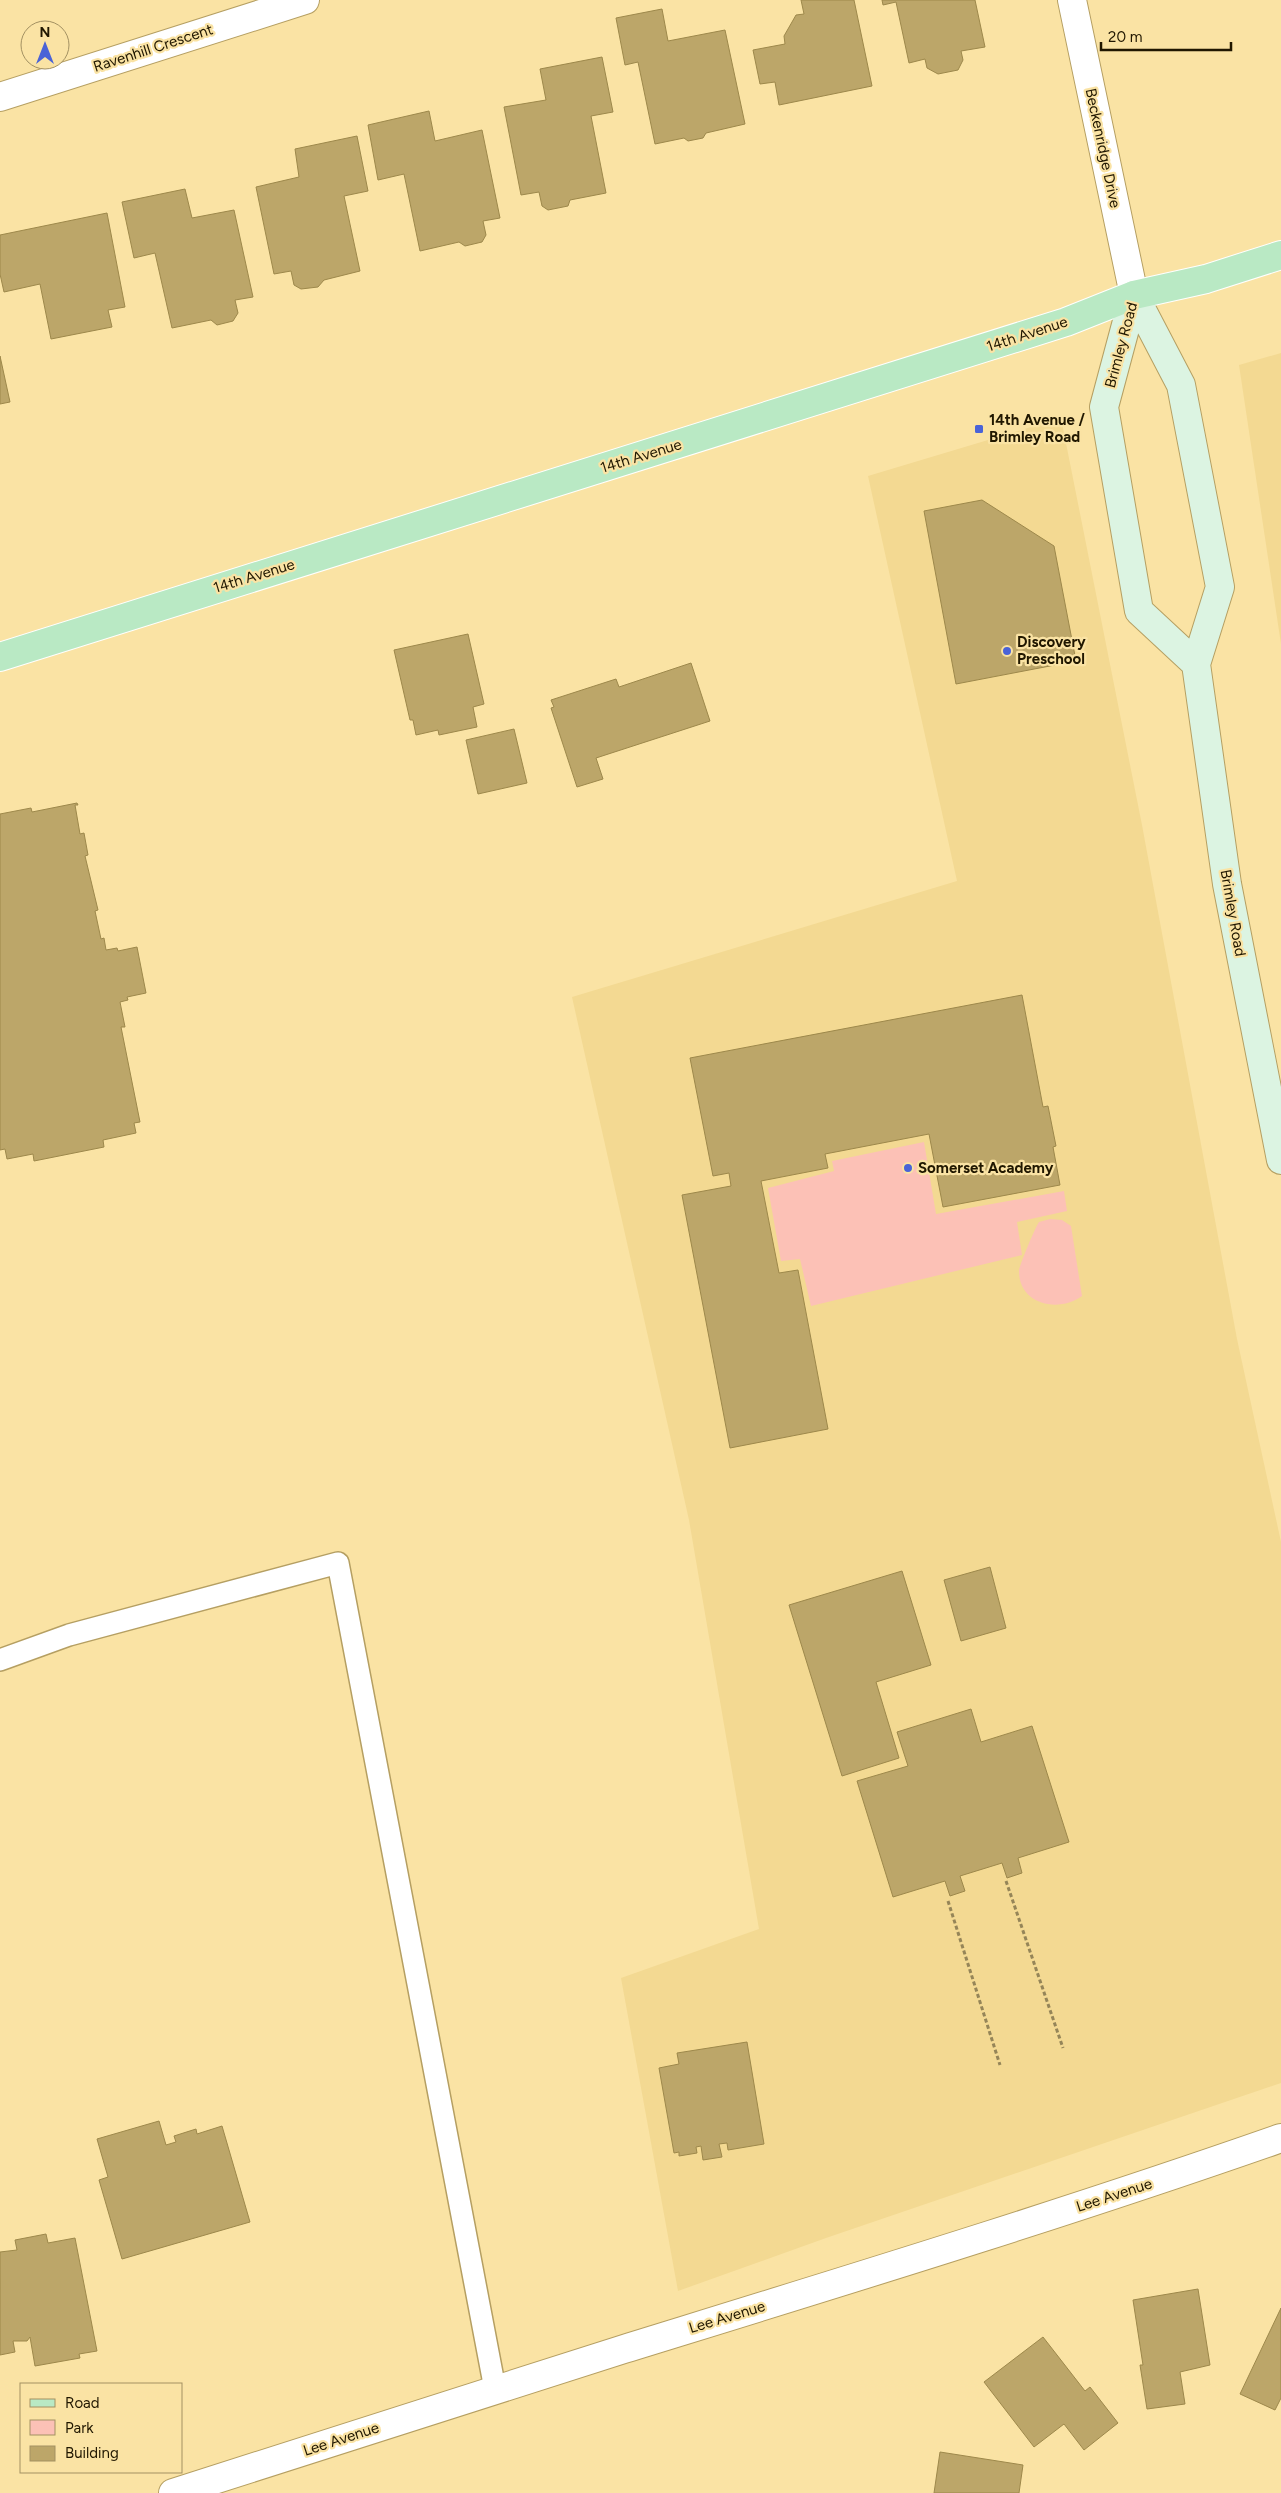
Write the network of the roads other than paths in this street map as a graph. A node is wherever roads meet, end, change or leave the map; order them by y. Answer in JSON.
{"nodes":[{"id":1,"x":305,"y":0,"type":"edge"},
{"id":2,"x":1072,"y":0,"type":"edge"},
{"id":3,"x":0,"y":97,"type":"edge"},
{"id":4,"x":1281,"y":255,"type":"edge"},
{"id":5,"x":1134,"y":295,"type":"junction"},
{"id":6,"x":0,"y":657,"type":"edge"},
{"id":7,"x":1196,"y":664,"type":"junction"},
{"id":8,"x":1281,"y":1160,"type":"edge"},
{"id":9,"x":0,"y":1660,"type":"edge"},
{"id":10,"x":1281,"y":2138,"type":"edge"},
{"id":11,"x":495,"y":2389,"type":"junction"},
{"id":12,"x":173,"y":2493,"type":"edge"}],
"edges":[{"from":1,"to":3,"type":"street","name":"Ravenhill Crescent"},
{"from":2,"to":5,"type":"street","name":"Beckenridge Drive"},
{"from":4,"to":5,"type":"main road","name":"14th Avenue"},
{"from":5,"to":6,"type":"main road","name":"14th Avenue"},
{"from":5,"to":7,"type":"main road","name":"Brimley Road"},
{"from":5,"to":7,"type":"main road","name":"Brimley Road"},
{"from":7,"to":8,"type":"main road","name":"Brimley Road"},
{"from":9,"to":11,"type":"lane"},
{"from":10,"to":11,"type":"street","name":"Lee Avenue"},
{"from":11,"to":12,"type":"street","name":"Lee Avenue"}]}
